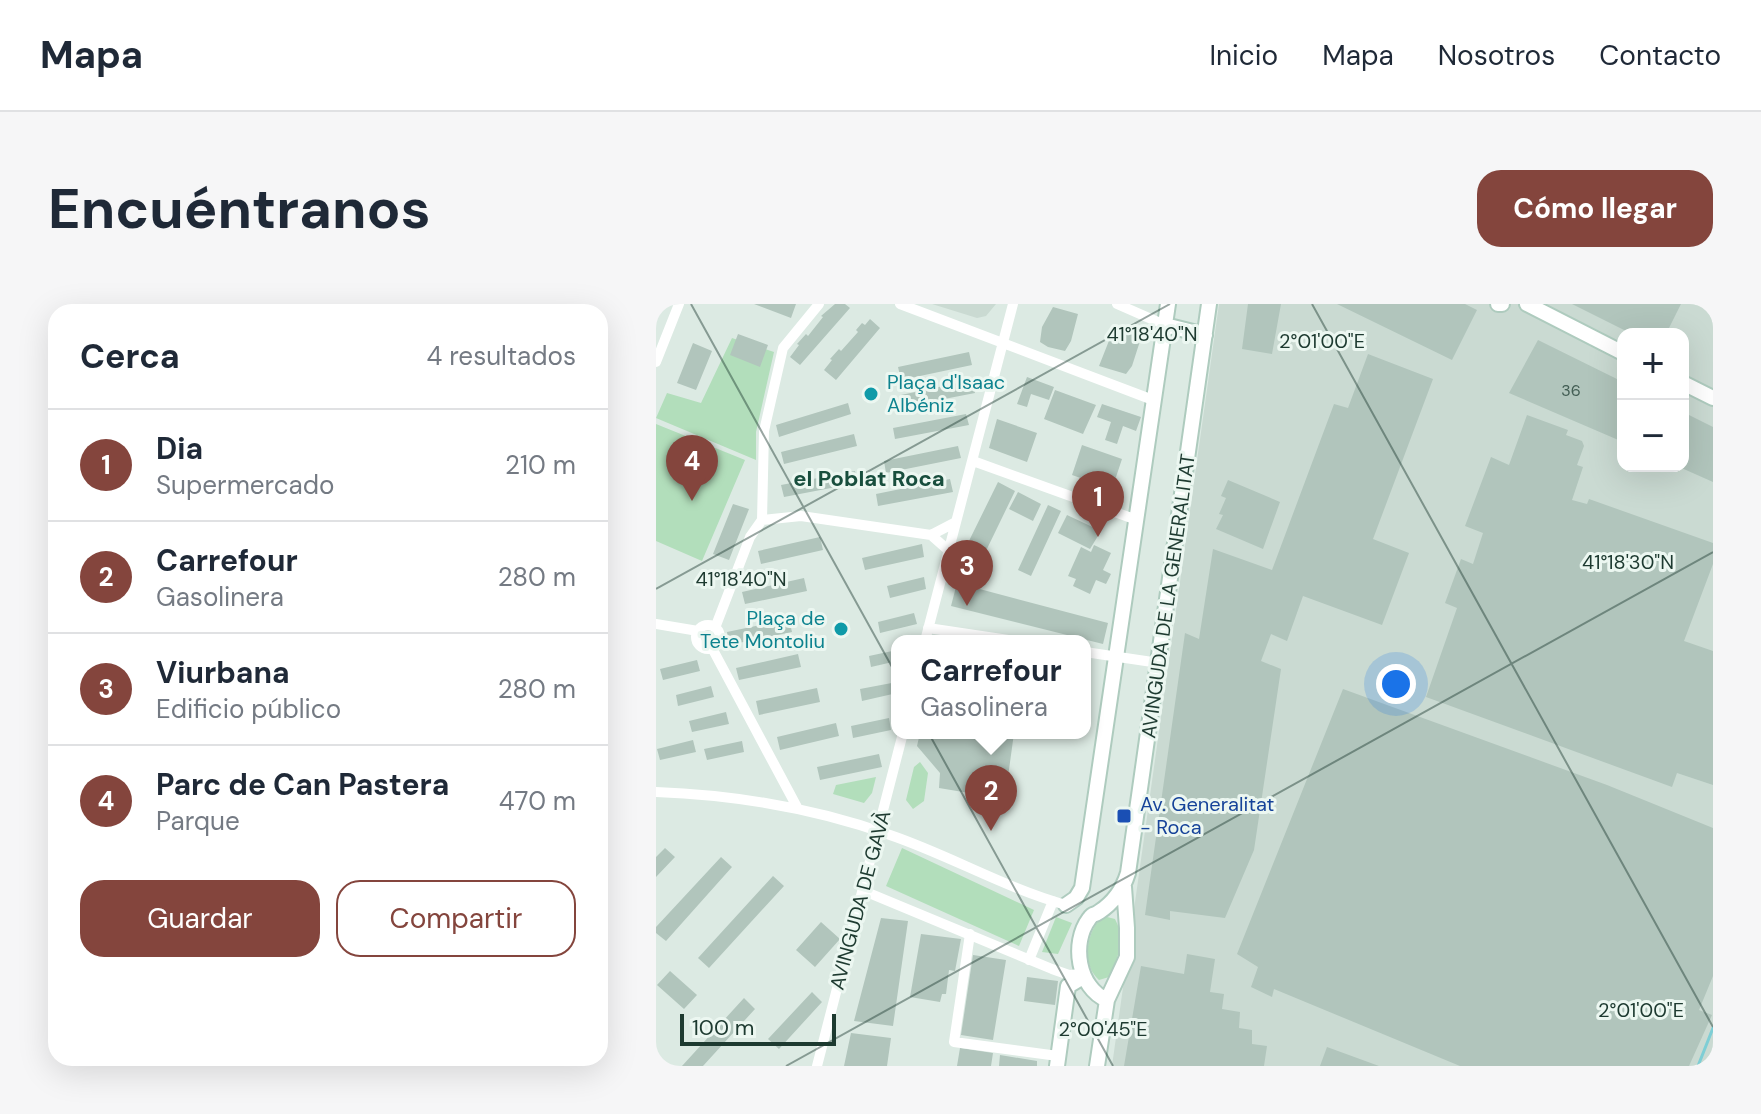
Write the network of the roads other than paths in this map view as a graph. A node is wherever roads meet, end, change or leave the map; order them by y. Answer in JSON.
{"nodes":[{"id":1,"x":679,"y":304,"type":"edge"},
{"id":2,"x":819,"y":304,"type":"edge"},
{"id":3,"x":900,"y":304,"type":"edge"},
{"id":4,"x":1013,"y":304,"type":"edge"},
{"id":5,"x":1117,"y":304,"type":"edge"},
{"id":6,"x":1168,"y":304,"type":"edge"},
{"id":7,"x":1209,"y":304,"type":"edge"},
{"id":8,"x":1527,"y":304,"type":"edge"},
{"id":9,"x":1165,"y":325,"type":"junction"},
{"id":10,"x":1205,"y":335,"type":"junction"},
{"id":11,"x":1003,"y":342,"type":"junction"},
{"id":12,"x":1617,"y":350,"type":"edge"},
{"id":13,"x":656,"y":361,"type":"edge"},
{"id":14,"x":1689,"y":386,"type":"edge"},
{"id":15,"x":1713,"y":398,"type":"edge"},
{"id":16,"x":1153,"y":400,"type":"junction"},
{"id":17,"x":973,"y":461,"type":"junction"},
{"id":18,"x":762,"y":520,"type":"junction"},
{"id":19,"x":1137,"y":520,"type":"junction"},
{"id":20,"x":956,"y":522,"type":"junction"},
{"id":21,"x":931,"y":535,"type":"junction"},
{"id":22,"x":948,"y":550,"type":"junction"},
{"id":23,"x":656,"y":624,"type":"edge"},
{"id":24,"x":715,"y":628,"type":"junction"},
{"id":25,"x":928,"y":628,"type":"junction"},
{"id":26,"x":698,"y":631,"type":"junction"},
{"id":27,"x":926,"y":635,"type":"edge"},
{"id":28,"x":975,"y":635,"type":"edge"},
{"id":29,"x":712,"y":648,"type":"junction"},
{"id":30,"x":1091,"y":653,"type":"edge"},
{"id":31,"x":1115,"y":656,"type":"junction"},
{"id":32,"x":1159,"y":663,"type":"junction"},
{"id":33,"x":901,"y":739,"type":"edge"},
{"id":34,"x":656,"y":792,"type":"edge"},
{"id":35,"x":797,"y":807,"type":"junction"},
{"id":36,"x":878,"y":831,"type":"junction"},
{"id":37,"x":1124,"y":887,"type":"junction"},
{"id":38,"x":864,"y":891,"type":"junction"},
{"id":39,"x":1059,"y":903,"type":"junction"},
{"id":40,"x":1094,"y":914,"type":"junction"},
{"id":41,"x":1127,"y":928,"type":"junction"},
{"id":42,"x":970,"y":934,"type":"junction"},
{"id":43,"x":1029,"y":960,"type":"junction"},
{"id":44,"x":1119,"y":978,"type":"junction"},
{"id":45,"x":1085,"y":979,"type":"junction"},
{"id":46,"x":1107,"y":1000,"type":"junction"},
{"id":47,"x":1057,"y":1061,"type":"edge"},
{"id":48,"x":817,"y":1066,"type":"edge"},
{"id":49,"x":1097,"y":1066,"type":"edge"}],
"edges":[{"from":1,"to":13,"type":"street"},
{"from":2,"to":18,"type":"street"},
{"from":3,"to":11,"type":"street"},
{"from":4,"to":11,"type":"street"},
{"from":5,"to":9,"type":"street"},
{"from":6,"to":9,"type":"street"},
{"from":7,"to":10,"type":"street","name":"AVINGUDA DE LA GENERALITAT"},
{"from":8,"to":12,"type":"street"},
{"from":9,"to":10,"type":"street"},
{"from":9,"to":16,"type":"street"},
{"from":10,"to":32,"type":"street","name":"AVINGUDA DE LA GENERALITAT"},
{"from":11,"to":16,"type":"street"},
{"from":11,"to":17,"type":"street"},
{"from":14,"to":15,"type":"street"},
{"from":16,"to":19,"type":"street"},
{"from":17,"to":19,"type":"street"},
{"from":17,"to":20,"type":"street"},
{"from":18,"to":21,"type":"street"},
{"from":18,"to":24,"type":"street"},
{"from":19,"to":31,"type":"street"},
{"from":20,"to":21,"type":"street"},
{"from":20,"to":22,"type":"street"},
{"from":21,"to":22,"type":"street"},
{"from":22,"to":25,"type":"street"},
{"from":23,"to":26,"type":"street"},
{"from":24,"to":26,"type":"street"},
{"from":24,"to":29,"type":"street"},
{"from":25,"to":27,"type":"street"},
{"from":25,"to":28,"type":"street"},
{"from":26,"to":29,"type":"street"},
{"from":29,"to":35,"type":"street"},
{"from":30,"to":31,"type":"street"},
{"from":31,"to":32,"type":"street"},
{"from":31,"to":39,"type":"street"},
{"from":32,"to":37,"type":"street","name":"AVINGUDA DE LA GENERALITAT"},
{"from":33,"to":36,"type":"street","name":"AVINGUDA DE GAVÀ"},
{"from":34,"to":35,"type":"street"},
{"from":35,"to":36,"type":"street"},
{"from":36,"to":38,"type":"street","name":"AVINGUDA DE GAVÀ"},
{"from":36,"to":39,"type":"street"},
{"from":37,"to":40,"type":"street"},
{"from":37,"to":41,"type":"street","name":"AVINGUDA DE LA GENERALITAT"},
{"from":38,"to":42,"type":"street"},
{"from":38,"to":48,"type":"street","name":"AVINGUDA DE GAVÀ"},
{"from":39,"to":40,"type":"street"},
{"from":39,"to":43,"type":"street"},
{"from":40,"to":41,"type":"street"},
{"from":40,"to":45,"type":"street"},
{"from":41,"to":44,"type":"street"},
{"from":42,"to":43,"type":"street"},
{"from":42,"to":47,"type":"street"},
{"from":43,"to":45,"type":"street"},
{"from":44,"to":45,"type":"street"},
{"from":44,"to":46,"type":"street"},
{"from":45,"to":46,"type":"street"},
{"from":45,"to":47,"type":"street"},
{"from":46,"to":49,"type":"street"}]}
